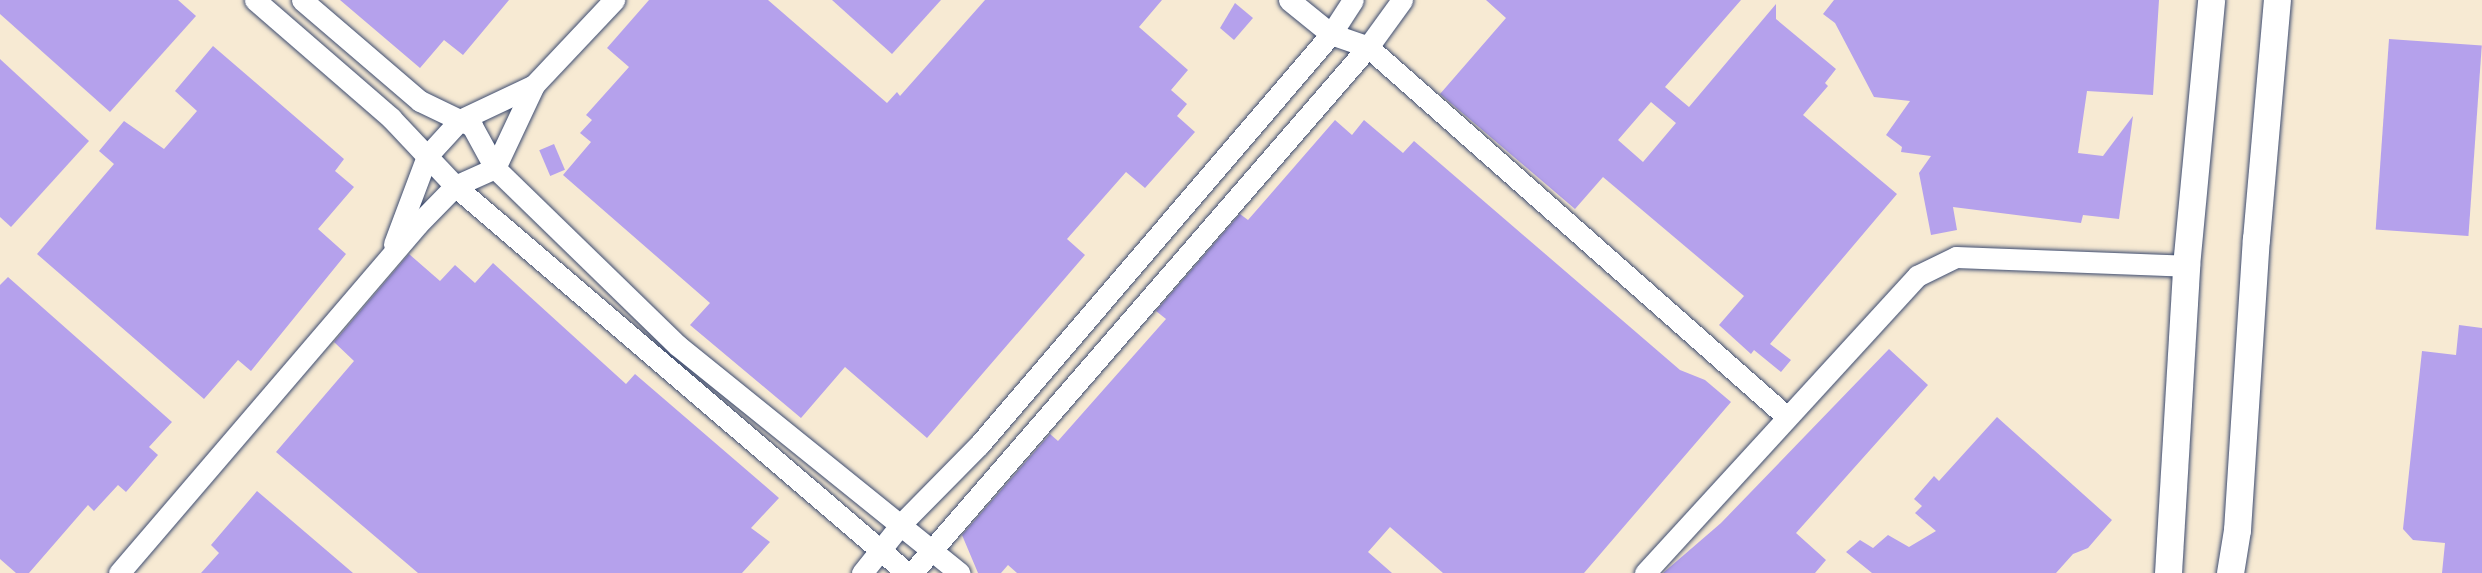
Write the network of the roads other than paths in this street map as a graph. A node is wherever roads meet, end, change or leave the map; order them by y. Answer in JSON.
{"nodes":[{"id":1,"x":302,"y":0,"type":"edge"},
{"id":2,"x":614,"y":0,"type":"edge"},
{"id":3,"x":1289,"y":0,"type":"edge"},
{"id":4,"x":1353,"y":0,"type":"edge"},
{"id":5,"x":1402,"y":0,"type":"edge"},
{"id":6,"x":2211,"y":0,"type":"edge"},
{"id":7,"x":2277,"y":0,"type":"edge"},
{"id":8,"x":264,"y":3,"type":"edge"},
{"id":9,"x":1331,"y":34,"type":"junction"},
{"id":10,"x":1368,"y":47,"type":"junction"},
{"id":11,"x":534,"y":85,"type":"junction"},
{"id":12,"x":460,"y":120,"type":"junction"},
{"id":13,"x":427,"y":156,"type":"junction"},
{"id":14,"x":495,"y":168,"type":"junction"},
{"id":15,"x":455,"y":186,"type":"junction"},
{"id":16,"x":388,"y":260,"type":"junction"},
{"id":17,"x":2186,"y":266,"type":"junction"},
{"id":18,"x":1786,"y":416,"type":"junction"},
{"id":19,"x":902,"y":523,"type":"junction"},
{"id":20,"x":881,"y":548,"type":"junction"},
{"id":21,"x":934,"y":549,"type":"junction"},
{"id":22,"x":119,"y":573,"type":"edge"},
{"id":23,"x":862,"y":573,"type":"edge"},
{"id":24,"x":907,"y":573,"type":"edge"},
{"id":25,"x":912,"y":573,"type":"edge"},
{"id":26,"x":960,"y":573,"type":"edge"},
{"id":27,"x":1645,"y":573,"type":"edge"},
{"id":28,"x":2168,"y":573,"type":"edge"},
{"id":29,"x":2230,"y":573,"type":"edge"}],
"edges":[{"from":1,"to":12,"type":"street"},
{"from":2,"to":11,"type":"street"},
{"from":3,"to":9,"type":"street"},
{"from":4,"to":9,"type":"street"},
{"from":5,"to":10,"type":"street"},
{"from":6,"to":17,"type":"street"},
{"from":7,"to":29,"type":"street"},
{"from":8,"to":13,"type":"street"},
{"from":9,"to":10,"type":"street"},
{"from":9,"to":19,"type":"street"},
{"from":10,"to":18,"type":"street"},
{"from":10,"to":21,"type":"street"},
{"from":11,"to":12,"type":"street"},
{"from":11,"to":14,"type":"street"},
{"from":12,"to":13,"type":"street"},
{"from":12,"to":14,"type":"street"},
{"from":13,"to":15,"type":"street"},
{"from":13,"to":16,"type":"street"},
{"from":14,"to":15,"type":"street"},
{"from":14,"to":19,"type":"street"},
{"from":15,"to":16,"type":"street"},
{"from":15,"to":20,"type":"street"},
{"from":16,"to":22,"type":"street"},
{"from":17,"to":18,"type":"street"},
{"from":17,"to":28,"type":"street"},
{"from":18,"to":27,"type":"street"},
{"from":19,"to":20,"type":"street"},
{"from":19,"to":21,"type":"street"},
{"from":20,"to":23,"type":"street"},
{"from":20,"to":24,"type":"street"},
{"from":21,"to":25,"type":"street"},
{"from":21,"to":26,"type":"street"}]}
